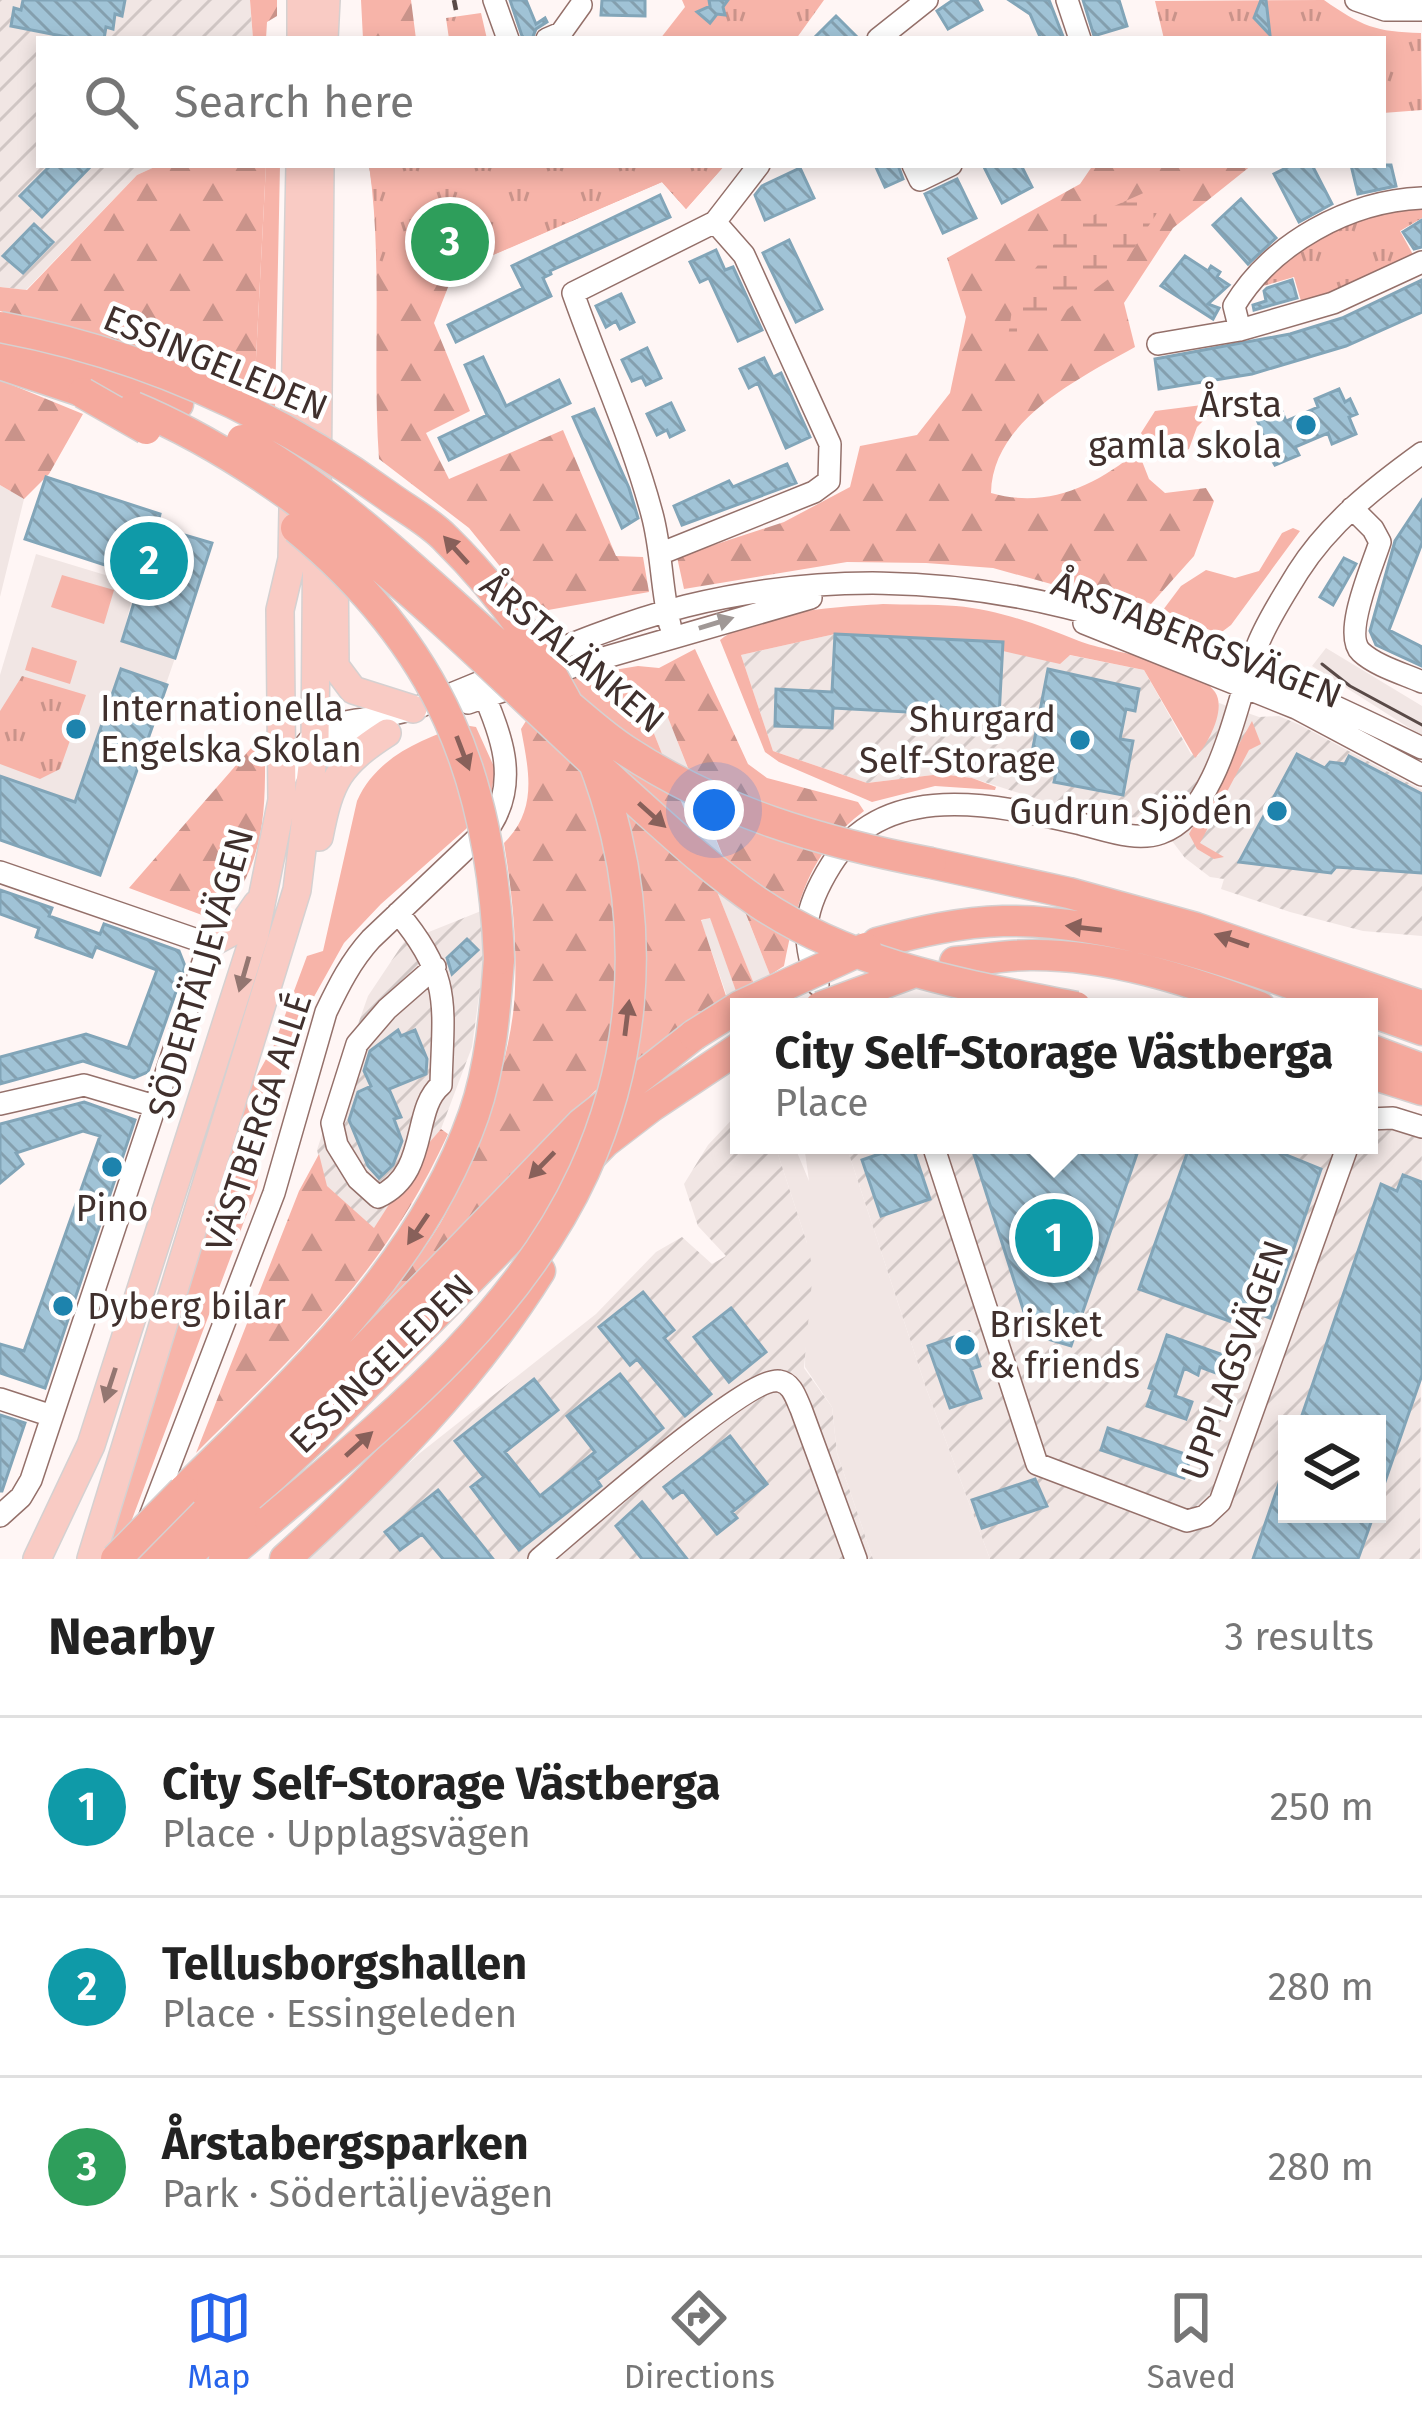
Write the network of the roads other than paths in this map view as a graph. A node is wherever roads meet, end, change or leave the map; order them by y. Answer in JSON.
{"nodes":[{"id":1,"x":301,"y":0,"type":"edge"},
{"id":2,"x":326,"y":0,"type":"edge"},
{"id":3,"x":494,"y":0,"type":"edge"},
{"id":4,"x":927,"y":0,"type":"edge"},
{"id":5,"x":1067,"y":0,"type":"edge"},
{"id":6,"x":1356,"y":0,"type":"edge"},
{"id":7,"x":581,"y":5,"type":"dead end"},
{"id":8,"x":1422,"y":10,"type":"edge"},
{"id":9,"x":301,"y":36,"type":"edge"},
{"id":10,"x":324,"y":36,"type":"edge"},
{"id":11,"x":507,"y":36,"type":"edge"},
{"id":12,"x":554,"y":36,"type":"edge"},
{"id":13,"x":882,"y":36,"type":"edge"},
{"id":14,"x":1079,"y":36,"type":"edge"},
{"id":15,"x":299,"y":168,"type":"edge"},
{"id":16,"x":320,"y":168,"type":"edge"},
{"id":17,"x":757,"y":168,"type":"edge"},
{"id":18,"x":1422,"y":198,"type":"edge"},
{"id":19,"x":715,"y":222,"type":"junction"},
{"id":20,"x":1422,"y":262,"type":"edge"},
{"id":21,"x":317,"y":278,"type":"junction"},
{"id":22,"x":1240,"y":330,"type":"junction"},
{"id":23,"x":0,"y":332,"type":"edge"},
{"id":24,"x":1159,"y":344,"type":"dead end"},
{"id":25,"x":0,"y":364,"type":"edge"},
{"id":26,"x":83,"y":393,"type":"junction"},
{"id":27,"x":1422,"y":454,"type":"edge"},
{"id":28,"x":1352,"y":508,"type":"junction"},
{"id":29,"x":662,"y":553,"type":"junction"},
{"id":30,"x":292,"y":559,"type":"junction"},
{"id":31,"x":666,"y":612,"type":"junction"},
{"id":32,"x":672,"y":638,"type":"junction"},
{"id":33,"x":1249,"y":666,"type":"junction"},
{"id":34,"x":1422,"y":682,"type":"edge"},
{"id":35,"x":1243,"y":689,"type":"junction"},
{"id":36,"x":482,"y":691,"type":"junction"},
{"id":37,"x":413,"y":709,"type":"junction"},
{"id":38,"x":314,"y":732,"type":"junction"},
{"id":39,"x":387,"y":733,"type":"junction"},
{"id":40,"x":1422,"y":748,"type":"edge"},
{"id":41,"x":1422,"y":775,"type":"edge"},
{"id":42,"x":284,"y":781,"type":"junction"},
{"id":43,"x":272,"y":861,"type":"junction"},
{"id":44,"x":0,"y":872,"type":"edge"},
{"id":45,"x":297,"y":890,"type":"junction"},
{"id":46,"x":398,"y":913,"type":"junction"},
{"id":47,"x":209,"y":944,"type":"junction"},
{"id":48,"x":435,"y":967,"type":"junction"},
{"id":49,"x":756,"y":998,"type":"edge"},
{"id":50,"x":826,"y":998,"type":"edge"},
{"id":51,"x":843,"y":998,"type":"edge"},
{"id":52,"x":1029,"y":998,"type":"edge"},
{"id":53,"x":1231,"y":998,"type":"edge"},
{"id":54,"x":1330,"y":998,"type":"edge"},
{"id":55,"x":1422,"y":1006,"type":"edge"},
{"id":56,"x":730,"y":1012,"type":"edge"},
{"id":57,"x":1378,"y":1014,"type":"edge"},
{"id":58,"x":1422,"y":1030,"type":"edge"},
{"id":59,"x":1378,"y":1052,"type":"edge"},
{"id":60,"x":730,"y":1053,"type":"edge"},
{"id":61,"x":1422,"y":1069,"type":"edge"},
{"id":62,"x":1378,"y":1076,"type":"edge"},
{"id":63,"x":1422,"y":1090,"type":"edge"},
{"id":64,"x":0,"y":1104,"type":"edge"},
{"id":65,"x":155,"y":1106,"type":"junction"},
{"id":66,"x":1378,"y":1119,"type":"edge"},
{"id":67,"x":1422,"y":1127,"type":"edge"},
{"id":68,"x":936,"y":1154,"type":"edge"},
{"id":69,"x":1345,"y":1154,"type":"edge"},
{"id":70,"x":565,"y":1210,"type":"junction"},
{"id":71,"x":0,"y":1399,"type":"edge"},
{"id":72,"x":52,"y":1416,"type":"junction"},
{"id":73,"x":187,"y":1506,"type":"junction"},
{"id":74,"x":0,"y":1516,"type":"edge"},
{"id":75,"x":291,"y":1554,"type":"edge"},
{"id":76,"x":37,"y":1559,"type":"edge"},
{"id":77,"x":92,"y":1559,"type":"edge"},
{"id":78,"x":116,"y":1559,"type":"edge"},
{"id":79,"x":134,"y":1559,"type":"edge"},
{"id":80,"x":149,"y":1559,"type":"edge"},
{"id":81,"x":184,"y":1559,"type":"edge"},
{"id":82,"x":224,"y":1559,"type":"edge"},
{"id":83,"x":539,"y":1559,"type":"edge"},
{"id":84,"x":856,"y":1559,"type":"edge"}],
"edges":[{"from":1,"to":9,"type":"main road"},
{"from":2,"to":10,"type":"main road"},
{"from":3,"to":11,"type":"street"},
{"from":4,"to":13,"type":"street"},
{"from":5,"to":14,"type":"street"},
{"from":6,"to":8,"type":"street"},
{"from":7,"to":12,"type":"street"},
{"from":15,"to":30,"type":"main road","name":"SÖDERTÄLJEVÄGEN"},
{"from":16,"to":21,"type":"main road","name":"SÖDERTÄLJEVÄGEN"},
{"from":17,"to":19,"type":"street"},
{"from":18,"to":22,"type":"street"},
{"from":19,"to":29,"type":"street"},
{"from":19,"to":29,"type":"street"},
{"from":20,"to":22,"type":"street"},
{"from":21,"to":37,"type":"main road"},
{"from":21,"to":38,"type":"main road","name":"SÖDERTÄLJEVÄGEN"},
{"from":22,"to":24,"type":"street"},
{"from":55,"to":23,"type":"highway","name":"ÅRSTALÄNKEN","one_way":true,"bridge":true},
{"from":70,"to":23,"type":"highway","name":"ESSINGELEDEN","one_way":true,"bridge":true},
{"from":25,"to":26,"type":"highway","name":"ESSINGELEDEN"},
{"from":26,"to":52,"type":"highway","name":"ÅRSTALÄNKEN","one_way":true,"bridge":true},
{"from":26,"to":73,"type":"highway","name":"ESSINGELEDEN","one_way":true,"bridge":true},
{"from":27,"to":28,"type":"street"},
{"from":28,"to":33,"type":"street"},
{"from":28,"to":34,"type":"street"},
{"from":29,"to":31,"type":"street"},
{"from":30,"to":38,"type":"main road"},
{"from":30,"to":42,"type":"main road","name":"SÖDERTÄLJEVÄGEN"},
{"from":31,"to":32,"type":"street"},
{"from":31,"to":33,"type":"street","name":"ÅRSTABERGSVÄGEN"},
{"from":31,"to":36,"type":"street","name":"ÅRSTABERGSVÄGEN"},
{"from":32,"to":35,"type":"street","name":"ÅRSTABERGSVÄGEN","one_way":true},
{"from":32,"to":36,"type":"street","name":"ÅRSTABERGSVÄGEN"},
{"from":33,"to":35,"type":"street"},
{"from":33,"to":40,"type":"street","name":"ÅRSTABERGSVÄGEN"},
{"from":35,"to":41,"type":"street","name":"ÅRSTABERGSVÄGEN"},
{"from":35,"to":50,"type":"street"},
{"from":36,"to":37,"type":"street","name":"ÅRSTABERGSVÄGEN"},
{"from":36,"to":39,"type":"street","name":"ÅRSTABERGSVÄGEN"},
{"from":36,"to":46,"type":"street","name":"VÄSTBERGA ALLÉ"},
{"from":37,"to":38,"type":"street","name":"ÅRSTABERGSVÄGEN"},
{"from":38,"to":39,"type":"street","name":"ÅRSTABERGSVÄGEN"},
{"from":38,"to":42,"type":"street"},
{"from":38,"to":45,"type":"main road","name":"SÖDERTÄLJEVÄGEN"},
{"from":39,"to":45,"type":"main road"},
{"from":42,"to":43,"type":"main road","name":"SÖDERTÄLJEVÄGEN"},
{"from":43,"to":47,"type":"main road"},
{"from":43,"to":76,"type":"main road","name":"SÖDERTÄLJEVÄGEN","one_way":true},
{"from":44,"to":47,"type":"street"},
{"from":45,"to":77,"type":"main road","name":"SÖDERTÄLJEVÄGEN"},
{"from":46,"to":48,"type":"street"},
{"from":46,"to":79,"type":"street","name":"VÄSTBERGA ALLÉ"},
{"from":47,"to":65,"type":"street"},
{"from":48,"to":48,"type":"street"},
{"from":54,"to":49,"type":"highway","one_way":true,"bridge":true},
{"from":51,"to":53,"type":"highway","bridge":true},
{"from":56,"to":73,"type":"highway","one_way":true,"bridge":true},
{"from":57,"to":58,"type":"highway"},
{"from":59,"to":61,"type":"highway"},
{"from":60,"to":81,"type":"highway"},
{"from":62,"to":63,"type":"highway"},
{"from":64,"to":65,"type":"street"},
{"from":65,"to":72,"type":"street"},
{"from":66,"to":67,"type":"street"},
{"from":68,"to":69,"type":"street","name":"UPPLAGSVÄGEN"},
{"from":70,"to":75,"type":"highway","bridge":true},
{"from":82,"to":70,"type":"highway","name":"ESSINGELEDEN","one_way":true,"bridge":true},
{"from":71,"to":72,"type":"street"},
{"from":72,"to":74,"type":"street"},
{"from":73,"to":78,"type":"highway","name":"ESSINGELEDEN","bridge":true},
{"from":73,"to":80,"type":"highway"},
{"from":83,"to":84,"type":"street"}]}
